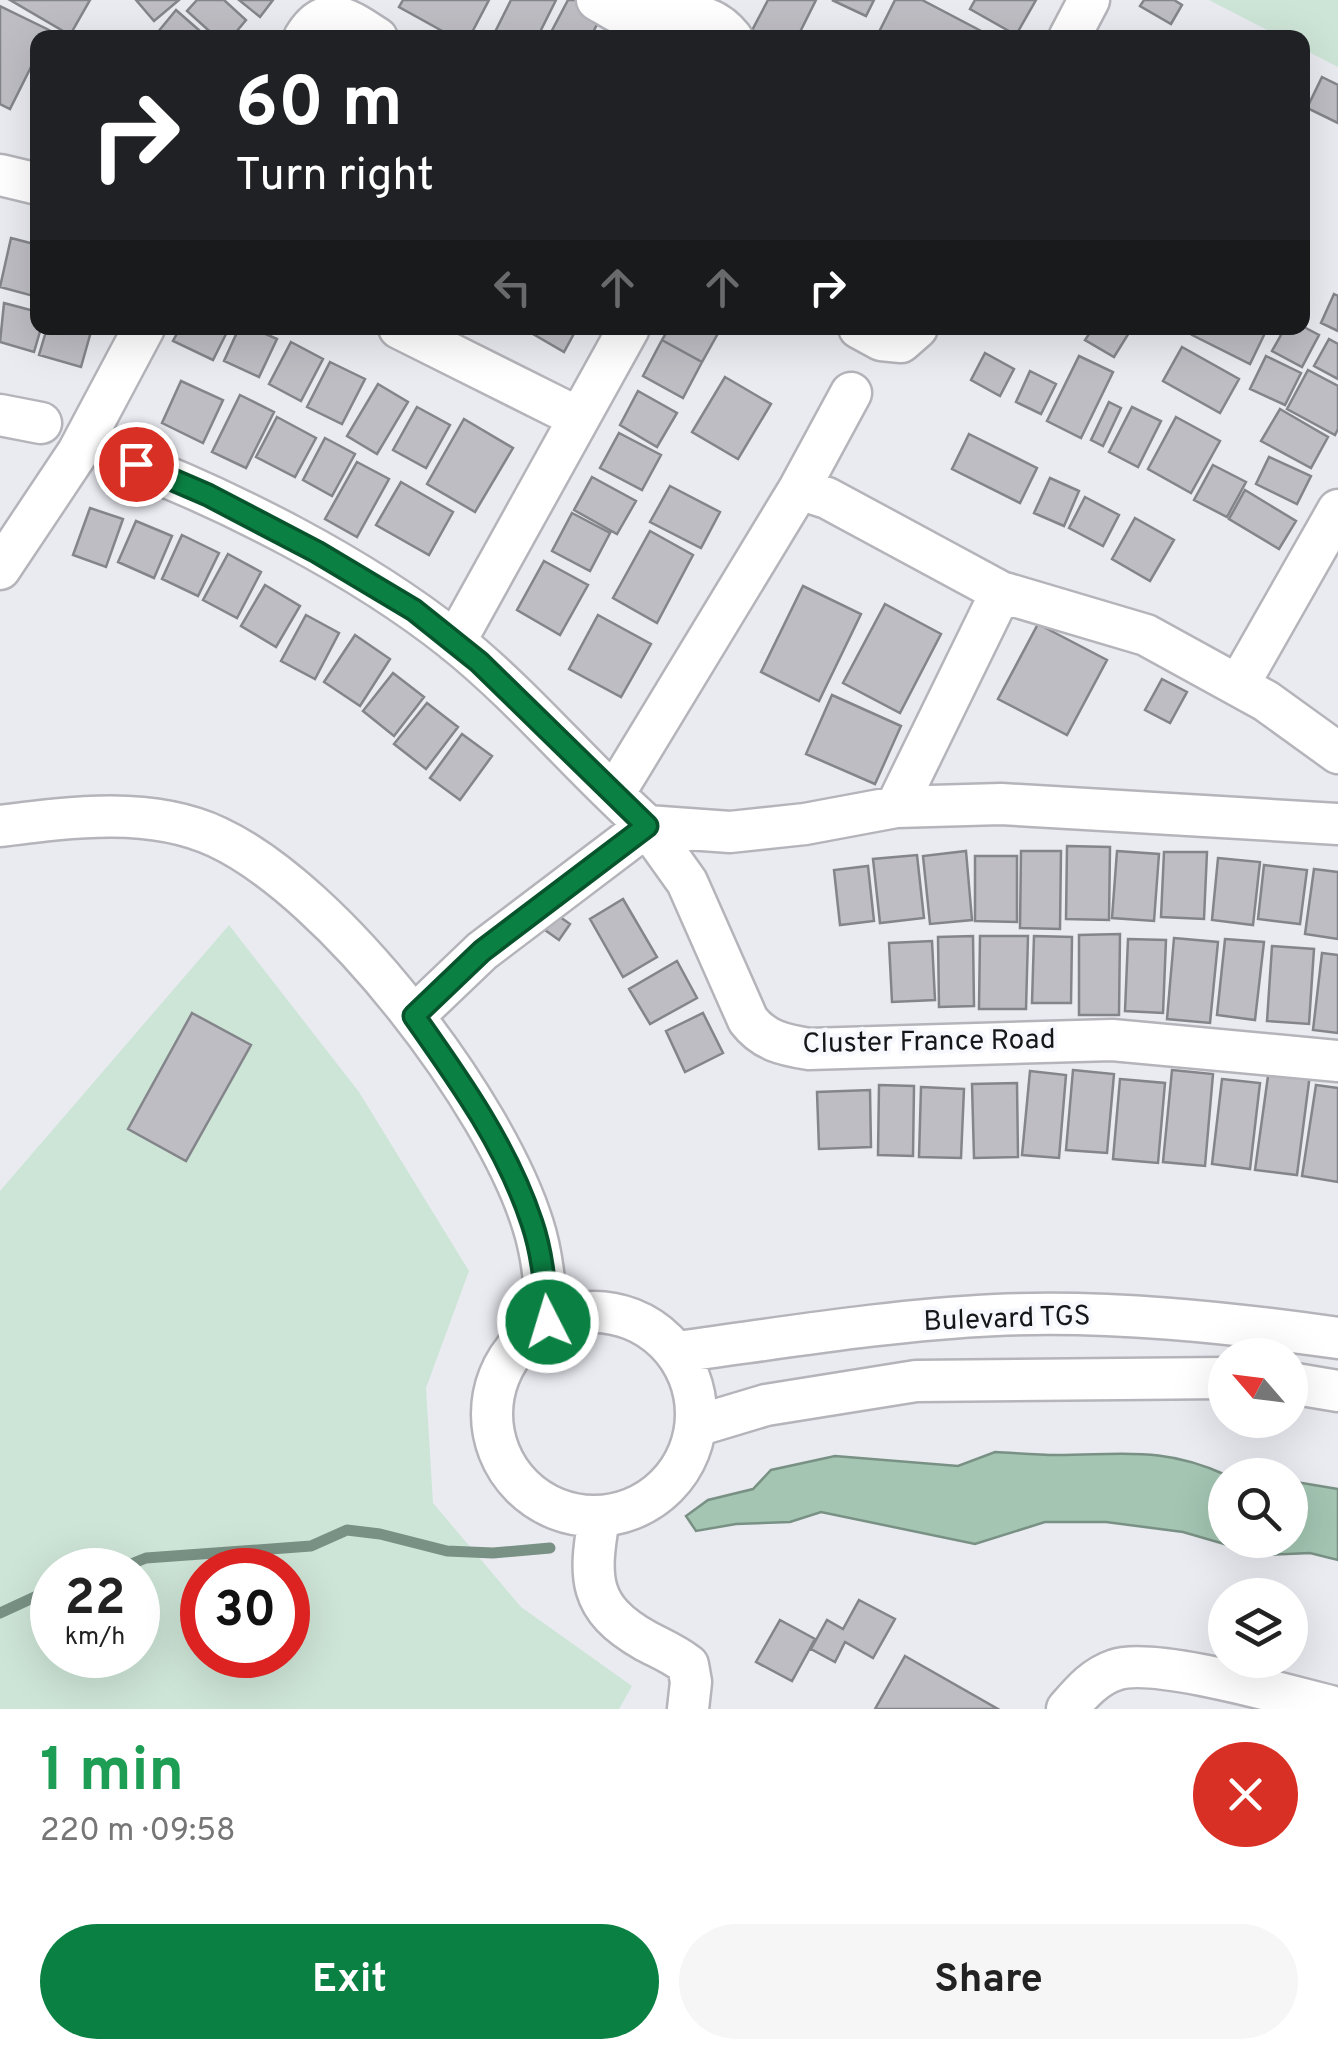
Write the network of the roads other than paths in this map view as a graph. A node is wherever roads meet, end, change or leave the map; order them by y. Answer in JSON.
{"nodes":[{"id":1,"x":596,"y":0,"type":"edge"},
{"id":2,"x":1089,"y":0,"type":"edge"},
{"id":3,"x":323,"y":18,"type":"edge"},
{"id":4,"x":355,"y":30,"type":"edge"},
{"id":5,"x":727,"y":30,"type":"edge"},
{"id":6,"x":1073,"y":30,"type":"edge"},
{"id":7,"x":0,"y":175,"type":"edge"},
{"id":8,"x":30,"y":182,"type":"edge"},
{"id":9,"x":140,"y":335,"type":"edge"},
{"id":10,"x":413,"y":335,"type":"edge"},
{"id":11,"x":625,"y":335,"type":"edge"},
{"id":12,"x":872,"y":335,"type":"edge"},
{"id":13,"x":910,"y":335,"type":"edge"},
{"id":14,"x":850,"y":393,"type":"dead end"},
{"id":15,"x":0,"y":415,"type":"edge"},
{"id":16,"x":579,"y":418,"type":"junction"},
{"id":17,"x":41,"y":422,"type":"dead end"},
{"id":18,"x":117,"y":457,"type":"dead end"},
{"id":19,"x":799,"y":489,"type":"junction"},
{"id":20,"x":1338,"y":510,"type":"edge"},
{"id":21,"x":0,"y":569,"type":"edge"},
{"id":22,"x":1001,"y":592,"type":"junction"},
{"id":23,"x":455,"y":642,"type":"junction"},
{"id":24,"x":1239,"y":684,"type":"junction"},
{"id":25,"x":1338,"y":753,"type":"edge"},
{"id":26,"x":614,"y":794,"type":"junction"},
{"id":27,"x":896,"y":808,"type":"junction"},
{"id":28,"x":1338,"y":824,"type":"edge"},
{"id":29,"x":0,"y":826,"type":"edge"},
{"id":30,"x":647,"y":826,"type":"junction"},
{"id":31,"x":414,"y":1016,"type":"junction"},
{"id":32,"x":1338,"y":1061,"type":"edge"},
{"id":33,"x":548,"y":1322,"type":"junction"},
{"id":34,"x":1338,"y":1338,"type":"edge"},
{"id":35,"x":677,"y":1352,"type":"junction"},
{"id":36,"x":1208,"y":1378,"type":"edge"},
{"id":37,"x":1308,"y":1386,"type":"edge"},
{"id":38,"x":1338,"y":1391,"type":"edge"},
{"id":39,"x":696,"y":1426,"type":"junction"},
{"id":40,"x":599,"y":1518,"type":"junction"},
{"id":41,"x":1338,"y":1708,"type":"edge"},
{"id":42,"x":688,"y":1709,"type":"edge"},
{"id":43,"x":1067,"y":1709,"type":"edge"}],
"edges":[{"from":1,"to":5,"type":"street"},
{"from":2,"to":6,"type":"street"},
{"from":3,"to":4,"type":"street"},
{"from":7,"to":8,"type":"street"},
{"from":9,"to":21,"type":"street"},
{"from":10,"to":16,"type":"street"},
{"from":11,"to":16,"type":"street"},
{"from":12,"to":13,"type":"street"},
{"from":14,"to":19,"type":"street"},
{"from":15,"to":17,"type":"street"},
{"from":16,"to":23,"type":"street"},
{"from":18,"to":23,"type":"street","name":"Cluster France Road"},
{"from":19,"to":22,"type":"street"},
{"from":19,"to":26,"type":"street"},
{"from":20,"to":24,"type":"street"},
{"from":22,"to":24,"type":"street"},
{"from":22,"to":27,"type":"street"},
{"from":23,"to":26,"type":"street","name":"Cluster France Road"},
{"from":24,"to":25,"type":"street"},
{"from":26,"to":30,"type":"street","name":"Cluster France Road"},
{"from":27,"to":28,"type":"street"},
{"from":27,"to":30,"type":"street"},
{"from":29,"to":31,"type":"street"},
{"from":30,"to":31,"type":"street"},
{"from":30,"to":32,"type":"street","name":"Cluster France Road"},
{"from":31,"to":33,"type":"street"},
{"from":33,"to":35,"type":"street"},
{"from":33,"to":40,"type":"street"},
{"from":34,"to":35,"type":"street","name":"Bulevard TGS"},
{"from":35,"to":39,"type":"street"},
{"from":36,"to":39,"type":"street"},
{"from":37,"to":38,"type":"street"},
{"from":39,"to":40,"type":"street"},
{"from":40,"to":42,"type":"street"},
{"from":41,"to":43,"type":"street"}]}
